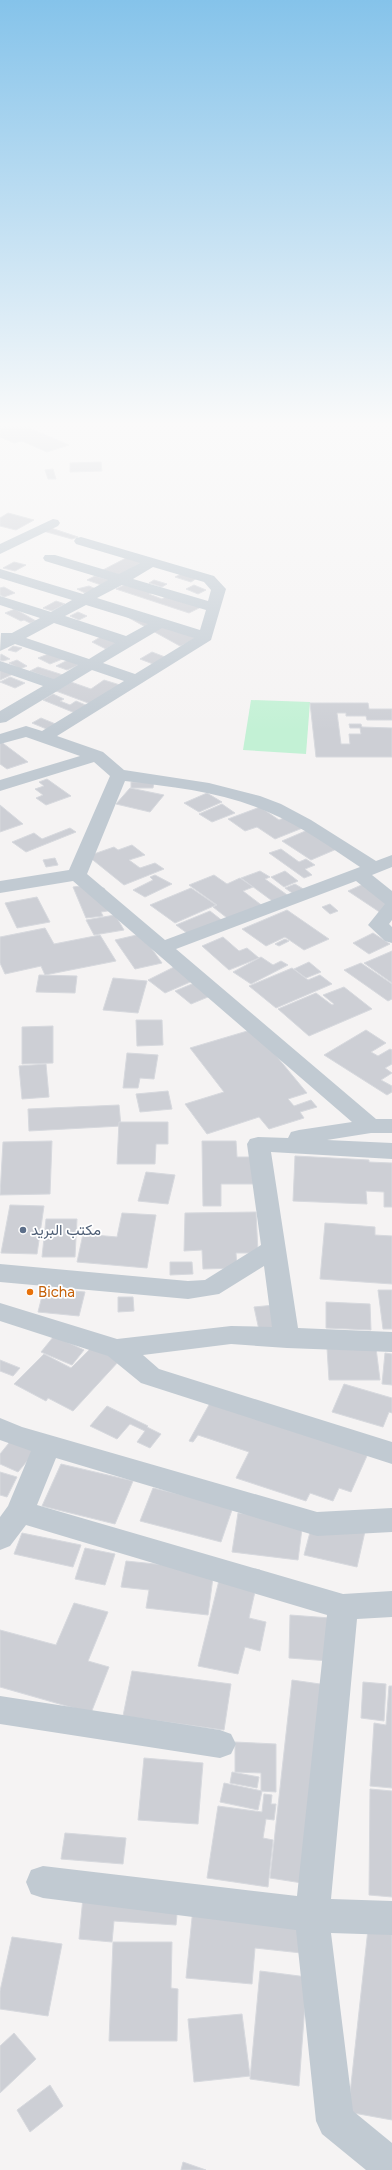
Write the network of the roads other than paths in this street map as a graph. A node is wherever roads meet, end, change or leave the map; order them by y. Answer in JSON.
{"nodes":[{"id":1,"x":43,"y":528,"type":"edge"},
{"id":2,"x":0,"y":550,"type":"edge"},
{"id":3,"x":152,"y":562,"type":"junction"},
{"id":4,"x":40,"y":563,"type":"junction"},
{"id":5,"x":4,"y":578,"type":"edge"},
{"id":6,"x":120,"y":579,"type":"junction"},
{"id":7,"x":85,"y":599,"type":"junction"},
{"id":8,"x":0,"y":600,"type":"edge"},
{"id":9,"x":214,"y":608,"type":"junction"},
{"id":10,"x":52,"y":617,"type":"junction"},
{"id":11,"x":160,"y":623,"type":"junction"},
{"id":12,"x":7,"y":636,"type":"edge"},
{"id":13,"x":206,"y":637,"type":"junction"},
{"id":14,"x":128,"y":642,"type":"junction"},
{"id":15,"x":0,"y":646,"type":"edge"},
{"id":16,"x":91,"y":664,"type":"junction"},
{"id":17,"x":0,"y":666,"type":"edge"},
{"id":18,"x":137,"y":680,"type":"junction"},
{"id":19,"x":56,"y":685,"type":"junction"},
{"id":20,"x":7,"y":707,"type":"edge"},
{"id":21,"x":0,"y":718,"type":"edge"},
{"id":22,"x":0,"y":722,"type":"edge"},
{"id":23,"x":26,"y":731,"type":"junction"},
{"id":24,"x":44,"y":737,"type":"junction"},
{"id":25,"x":0,"y":739,"type":"edge"},
{"id":26,"x":97,"y":756,"type":"junction"},
{"id":27,"x":119,"y":775,"type":"junction"},
{"id":28,"x":0,"y":786,"type":"edge"},
{"id":29,"x":375,"y":868,"type":"edge"},
{"id":30,"x":77,"y":875,"type":"junction"},
{"id":31,"x":0,"y":887,"type":"edge"},
{"id":32,"x":392,"y":900,"type":"edge"},
{"id":33,"x":392,"y":907,"type":"edge"},
{"id":34,"x":392,"y":936,"type":"edge"},
{"id":35,"x":162,"y":948,"type":"junction"},
{"id":36,"x":381,"y":1126,"type":"edge"},
{"id":37,"x":258,"y":1144,"type":"junction"},
{"id":38,"x":392,"y":1151,"type":"edge"},
{"id":39,"x":274,"y":1248,"type":"junction"},
{"id":40,"x":0,"y":1273,"type":"edge"},
{"id":41,"x":0,"y":1312,"type":"edge"},
{"id":42,"x":288,"y":1339,"type":"junction"},
{"id":43,"x":392,"y":1342,"type":"edge"},
{"id":44,"x":117,"y":1349,"type":"junction"},
{"id":45,"x":0,"y":1428,"type":"edge"},
{"id":46,"x":47,"y":1445,"type":"junction"},
{"id":47,"x":392,"y":1453,"type":"edge"},
{"id":48,"x":20,"y":1512,"type":"junction"},
{"id":49,"x":392,"y":1520,"type":"edge"},
{"id":50,"x":0,"y":1538,"type":"edge"},
{"id":51,"x":392,"y":1604,"type":"edge"},
{"id":52,"x":343,"y":1607,"type":"junction"},
{"id":53,"x":0,"y":1710,"type":"edge"},
{"id":54,"x":220,"y":1744,"type":"dead end"},
{"id":55,"x":43,"y":1882,"type":"dead end"},
{"id":56,"x":312,"y":1916,"type":"junction"},
{"id":57,"x":392,"y":1918,"type":"edge"},
{"id":58,"x":392,"y":2167,"type":"edge"}],
"edges":[{"from":1,"to":2,"type":"street"},
{"from":3,"to":4,"type":"street"},
{"from":3,"to":6,"type":"street"},
{"from":3,"to":9,"type":"street"},
{"from":4,"to":5,"type":"street"},
{"from":4,"to":6,"type":"street"},
{"from":5,"to":7,"type":"street"},
{"from":6,"to":7,"type":"street"},
{"from":6,"to":9,"type":"street"},
{"from":7,"to":10,"type":"street"},
{"from":7,"to":11,"type":"street"},
{"from":8,"to":10,"type":"street"},
{"from":9,"to":13,"type":"street"},
{"from":10,"to":12,"type":"street"},
{"from":10,"to":14,"type":"street"},
{"from":11,"to":13,"type":"street"},
{"from":11,"to":14,"type":"street"},
{"from":12,"to":15,"type":"street"},
{"from":12,"to":16,"type":"street"},
{"from":13,"to":18,"type":"street"},
{"from":14,"to":16,"type":"street"},
{"from":16,"to":18,"type":"street"},
{"from":16,"to":19,"type":"street"},
{"from":17,"to":19,"type":"street"},
{"from":18,"to":24,"type":"street"},
{"from":19,"to":20,"type":"street"},
{"from":20,"to":21,"type":"street"},
{"from":22,"to":23,"type":"street"},
{"from":23,"to":24,"type":"street"},
{"from":23,"to":25,"type":"street"},
{"from":24,"to":26,"type":"street"},
{"from":26,"to":27,"type":"street"},
{"from":26,"to":28,"type":"street"},
{"from":27,"to":29,"type":"street"},
{"from":27,"to":30,"type":"street"},
{"from":29,"to":32,"type":"street"},
{"from":29,"to":35,"type":"street"},
{"from":30,"to":31,"type":"street"},
{"from":30,"to":35,"type":"street"},
{"from":33,"to":34,"type":"street"},
{"from":35,"to":36,"type":"street"},
{"from":36,"to":37,"type":"street"},
{"from":37,"to":38,"type":"street"},
{"from":37,"to":39,"type":"street"},
{"from":39,"to":40,"type":"street"},
{"from":39,"to":42,"type":"street"},
{"from":41,"to":44,"type":"street"},
{"from":42,"to":43,"type":"street"},
{"from":42,"to":44,"type":"street"},
{"from":44,"to":47,"type":"street"},
{"from":45,"to":46,"type":"street"},
{"from":46,"to":48,"type":"street"},
{"from":46,"to":49,"type":"street"},
{"from":48,"to":50,"type":"street"},
{"from":48,"to":52,"type":"street"},
{"from":51,"to":52,"type":"street"},
{"from":52,"to":56,"type":"street"},
{"from":53,"to":54,"type":"street"},
{"from":55,"to":56,"type":"street"},
{"from":56,"to":57,"type":"street"},
{"from":56,"to":58,"type":"street"}]}
